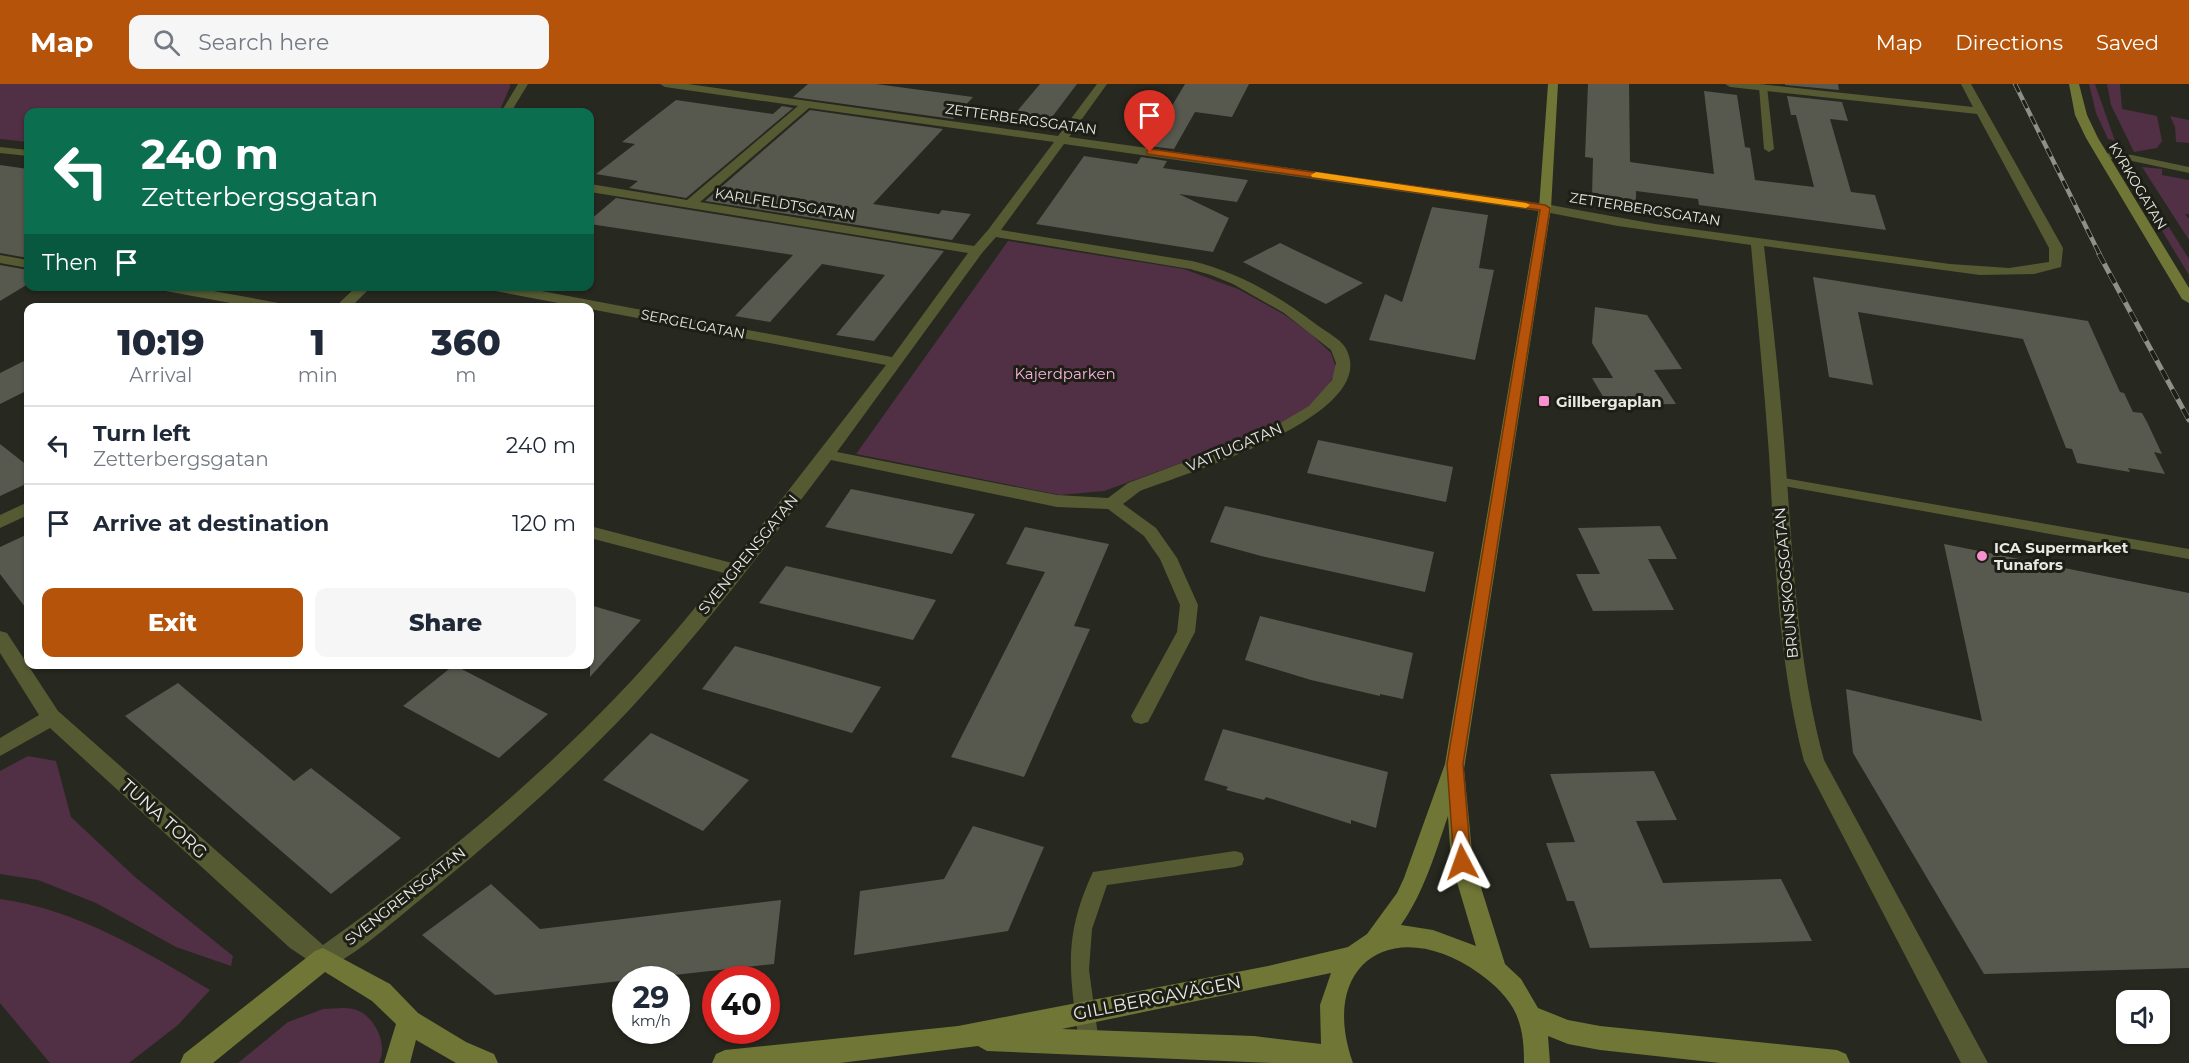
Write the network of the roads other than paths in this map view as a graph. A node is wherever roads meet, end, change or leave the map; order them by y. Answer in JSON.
{"nodes":[{"id":1,"x":523,"y":84,"type":"edge"},
{"id":2,"x":665,"y":84,"type":"edge"},
{"id":3,"x":1102,"y":84,"type":"edge"},
{"id":4,"x":1553,"y":84,"type":"edge"},
{"id":5,"x":1730,"y":84,"type":"edge"},
{"id":6,"x":1966,"y":84,"type":"edge"},
{"id":7,"x":2074,"y":84,"type":"edge"},
{"id":8,"x":680,"y":85,"type":"edge"},
{"id":9,"x":1763,"y":87,"type":"junction"},
{"id":10,"x":806,"y":105,"type":"junction"},
{"id":11,"x":508,"y":108,"type":"edge"},
{"id":12,"x":1979,"y":111,"type":"junction"},
{"id":13,"x":1061,"y":140,"type":"junction"},
{"id":14,"x":1769,"y":149,"type":"dead end"},
{"id":15,"x":0,"y":150,"type":"edge"},
{"id":16,"x":24,"y":153,"type":"edge"},
{"id":17,"x":2101,"y":156,"type":"junction"},
{"id":18,"x":2189,"y":170,"type":"edge"},
{"id":19,"x":594,"y":189,"type":"edge"},
{"id":20,"x":690,"y":204,"type":"junction"},
{"id":21,"x":1545,"y":208,"type":"junction"},
{"id":22,"x":993,"y":233,"type":"junction"},
{"id":23,"x":1757,"y":241,"type":"junction"},
{"id":24,"x":977,"y":250,"type":"junction"},
{"id":25,"x":0,"y":259,"type":"edge"},
{"id":26,"x":24,"y":263,"type":"edge"},
{"id":27,"x":188,"y":291,"type":"edge"},
{"id":28,"x":360,"y":291,"type":"edge"},
{"id":29,"x":517,"y":291,"type":"edge"},
{"id":30,"x":2189,"y":299,"type":"edge"},
{"id":31,"x":256,"y":303,"type":"edge"},
{"id":32,"x":347,"y":303,"type":"edge"},
{"id":33,"x":581,"y":303,"type":"edge"},
{"id":34,"x":594,"y":306,"type":"edge"},
{"id":35,"x":895,"y":362,"type":"junction"},
{"id":36,"x":829,"y":455,"type":"junction"},
{"id":37,"x":1778,"y":481,"type":"junction"},
{"id":38,"x":1112,"y":504,"type":"junction"},
{"id":39,"x":24,"y":510,"type":"edge"},
{"id":40,"x":0,"y":522,"type":"edge"},
{"id":41,"x":594,"y":533,"type":"edge"},
{"id":42,"x":2189,"y":554,"type":"edge"},
{"id":43,"x":737,"y":570,"type":"junction"},
{"id":44,"x":0,"y":638,"type":"edge"},
{"id":45,"x":1140,"y":716,"type":"dead end"},
{"id":46,"x":51,"y":717,"type":"junction"},
{"id":47,"x":0,"y":748,"type":"edge"},
{"id":48,"x":1455,"y":764,"type":"junction"},
{"id":49,"x":1235,"y":859,"type":"dead end"},
{"id":50,"x":1365,"y":950,"type":"junction"},
{"id":51,"x":323,"y":959,"type":"junction"},
{"id":52,"x":1494,"y":968,"type":"junction"},
{"id":53,"x":1085,"y":1011,"type":"junction"},
{"id":54,"x":1529,"y":1016,"type":"junction"},
{"id":55,"x":409,"y":1021,"type":"junction"},
{"id":56,"x":958,"y":1038,"type":"junction"},
{"id":57,"x":1089,"y":1043,"type":"junction"},
{"id":58,"x":1339,"y":1061,"type":"edge"},
{"id":59,"x":193,"y":1063,"type":"edge"},
{"id":60,"x":397,"y":1063,"type":"edge"},
{"id":61,"x":485,"y":1063,"type":"edge"},
{"id":62,"x":725,"y":1063,"type":"edge"},
{"id":63,"x":1537,"y":1063,"type":"edge"},
{"id":64,"x":1838,"y":1063,"type":"edge"},
{"id":65,"x":1975,"y":1063,"type":"edge"}],
"edges":[{"from":1,"to":11,"type":"street"},
{"from":2,"to":8,"type":"street","name":"ZETTERBERGSGATAN"},
{"from":3,"to":13,"type":"street","name":"SVENGRENSGATAN"},
{"from":4,"to":21,"type":"street"},
{"from":5,"to":9,"type":"street"},
{"from":6,"to":12,"type":"street"},
{"from":7,"to":17,"type":"street","name":"KYRKOGATAN"},
{"from":8,"to":10,"type":"street","name":"ZETTERBERGSGATAN"},
{"from":9,"to":12,"type":"street"},
{"from":9,"to":14,"type":"lane"},
{"from":10,"to":13,"type":"street","name":"ZETTERBERGSGATAN"},
{"from":10,"to":20,"type":"street"},
{"from":12,"to":23,"type":"street","name":"ZETTERBERGSGATAN"},
{"from":13,"to":21,"type":"street","name":"ZETTERBERGSGATAN"},
{"from":13,"to":22,"type":"street","name":"SVENGRENSGATAN"},
{"from":15,"to":16,"type":"street"},
{"from":17,"to":18,"type":"lane"},
{"from":17,"to":30,"type":"street","name":"KYRKOGATAN"},
{"from":19,"to":20,"type":"street","name":"KARLFELDTSGATAN"},
{"from":20,"to":24,"type":"street","name":"KARLFELDTSGATAN"},
{"from":21,"to":23,"type":"street","name":"ZETTERBERGSGATAN"},
{"from":21,"to":48,"type":"street"},
{"from":22,"to":24,"type":"street","name":"SVENGRENSGATAN"},
{"from":22,"to":38,"type":"street","name":"VATTUGATAN"},
{"from":23,"to":37,"type":"street","name":"BRUNSKOGSGATAN"},
{"from":24,"to":35,"type":"street","name":"SVENGRENSGATAN"},
{"from":25,"to":26,"type":"street"},
{"from":27,"to":31,"type":"street"},
{"from":28,"to":32,"type":"street"},
{"from":29,"to":33,"type":"street","name":"SERGELGATAN"},
{"from":34,"to":35,"type":"street","name":"SERGELGATAN"},
{"from":35,"to":36,"type":"street","name":"SVENGRENSGATAN"},
{"from":36,"to":38,"type":"street"},
{"from":36,"to":43,"type":"street","name":"SVENGRENSGATAN"},
{"from":37,"to":42,"type":"lane"},
{"from":37,"to":65,"type":"street","name":"BRUNSKOGSGATAN"},
{"from":38,"to":45,"type":"street"},
{"from":39,"to":40,"type":"street"},
{"from":41,"to":43,"type":"street"},
{"from":43,"to":51,"type":"street","name":"SVENGRENSGATAN"},
{"from":44,"to":46,"type":"street","name":"TUNA TORG"},
{"from":46,"to":47,"type":"street"},
{"from":46,"to":51,"type":"street","name":"TUNA TORG"},
{"from":48,"to":50,"type":"street"},
{"from":48,"to":52,"type":"street"},
{"from":49,"to":53,"type":"lane"},
{"from":50,"to":52,"type":"street","name":"GILLBERGAVÄGEN"},
{"from":50,"to":53,"type":"street","name":"GILLBERGAVÄGEN"},
{"from":50,"to":58,"type":"street"},
{"from":51,"to":55,"type":"street"},
{"from":51,"to":59,"type":"street"},
{"from":52,"to":54,"type":"street"},
{"from":53,"to":56,"type":"street","name":"GILLBERGAVÄGEN"},
{"from":53,"to":57,"type":"lane"},
{"from":54,"to":63,"type":"street"},
{"from":54,"to":64,"type":"street"},
{"from":55,"to":60,"type":"street"},
{"from":55,"to":61,"type":"street"},
{"from":56,"to":57,"type":"street","name":"GILLBERGAVÄGEN"},
{"from":56,"to":62,"type":"street","name":"GILLBERGAVÄGEN"},
{"from":57,"to":58,"type":"street","name":"GILLBERGAVÄGEN"}]}
